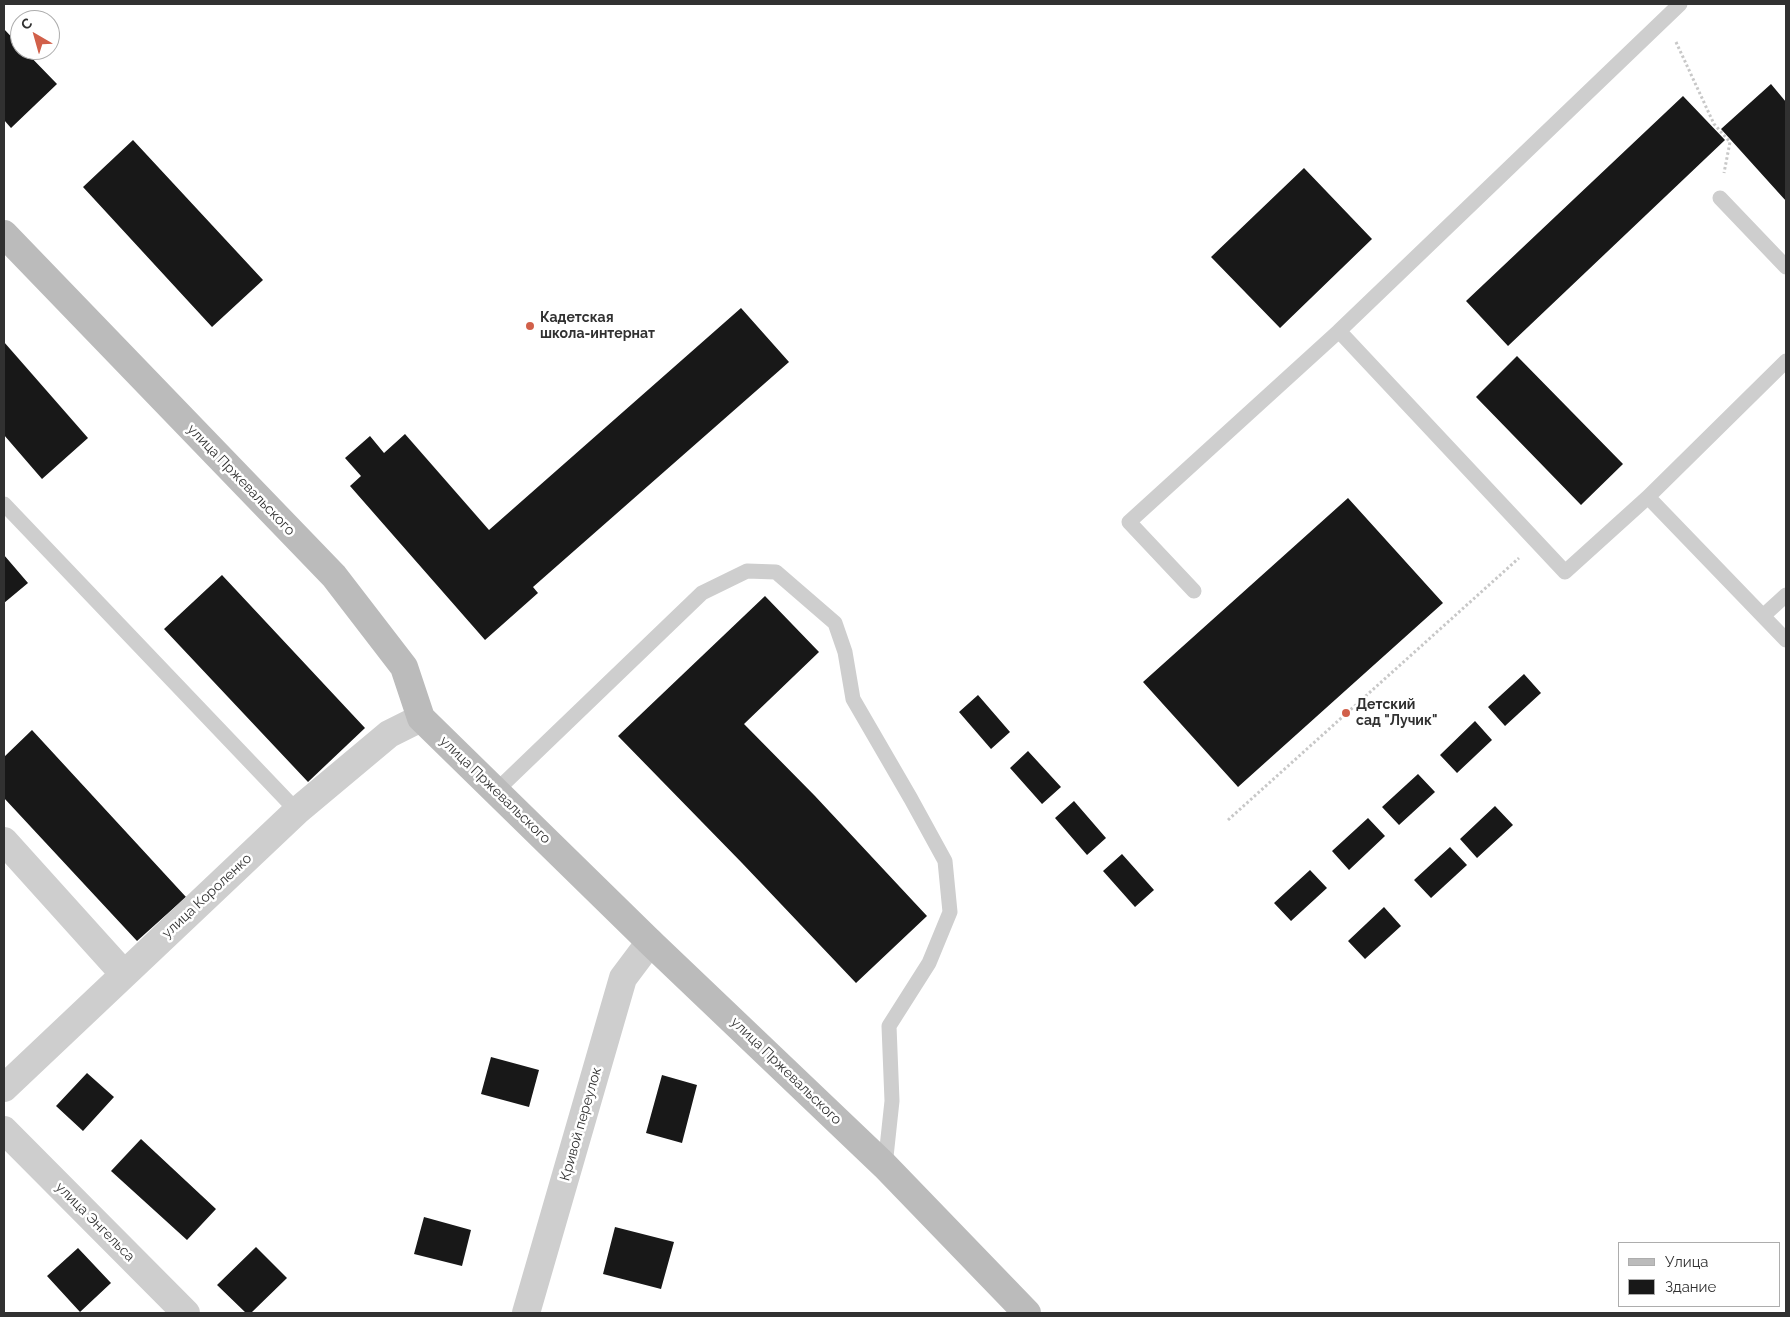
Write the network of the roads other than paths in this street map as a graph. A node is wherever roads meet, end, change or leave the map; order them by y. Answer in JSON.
{"nodes":[{"id":1,"x":1680,"y":4,"type":"edge"},
{"id":2,"x":1720,"y":198,"type":"road end"},
{"id":3,"x":4,"y":234,"type":"edge"},
{"id":4,"x":1786,"y":267,"type":"edge"},
{"id":5,"x":1339,"y":331,"type":"junction"},
{"id":6,"x":1786,"y":362,"type":"edge"},
{"id":7,"x":1648,"y":497,"type":"junction"},
{"id":8,"x":4,"y":504,"type":"edge"},
{"id":9,"x":1194,"y":591,"type":"dead end"},
{"id":10,"x":1786,"y":594,"type":"edge"},
{"id":11,"x":1763,"y":616,"type":"junction"},
{"id":12,"x":1786,"y":640,"type":"edge"},
{"id":13,"x":422,"y":718,"type":"junction"},
{"id":14,"x":497,"y":790,"type":"junction"},
{"id":15,"x":297,"y":811,"type":"junction"},
{"id":16,"x":4,"y":841,"type":"edge"},
{"id":17,"x":650,"y":942,"type":"junction"},
{"id":18,"x":124,"y":974,"type":"junction"},
{"id":19,"x":4,"y":1088,"type":"edge"},
{"id":20,"x":4,"y":1130,"type":"edge"},
{"id":21,"x":885,"y":1166,"type":"junction"},
{"id":22,"x":186,"y":1313,"type":"edge"},
{"id":23,"x":526,"y":1313,"type":"edge"},
{"id":24,"x":1027,"y":1313,"type":"edge"}],
"edges":[{"from":1,"to":5,"type":"lane"},
{"from":2,"to":4,"type":"lane"},
{"from":3,"to":13,"type":"street","name":"улица Пржевальского"},
{"from":5,"to":7,"type":"lane"},
{"from":5,"to":9,"type":"lane"},
{"from":6,"to":7,"type":"lane"},
{"from":7,"to":11,"type":"lane"},
{"from":8,"to":15,"type":"lane"},
{"from":10,"to":11,"type":"lane"},
{"from":11,"to":12,"type":"lane"},
{"from":13,"to":14,"type":"street","name":"улица Пржевальского"},
{"from":13,"to":15,"type":"street","name":"улица Короленко"},
{"from":14,"to":17,"type":"street","name":"улица Пржевальского"},
{"from":14,"to":21,"type":"lane"},
{"from":15,"to":18,"type":"street","name":"улица Короленко"},
{"from":16,"to":18,"type":"street"},
{"from":17,"to":21,"type":"street","name":"улица Пржевальского"},
{"from":17,"to":23,"type":"street","name":"Кривой переулок"},
{"from":18,"to":19,"type":"street","name":"улица Короленко"},
{"from":20,"to":22,"type":"street","name":"улица Энгельса"},
{"from":21,"to":24,"type":"street","name":"улица Пржевальского"}]}
